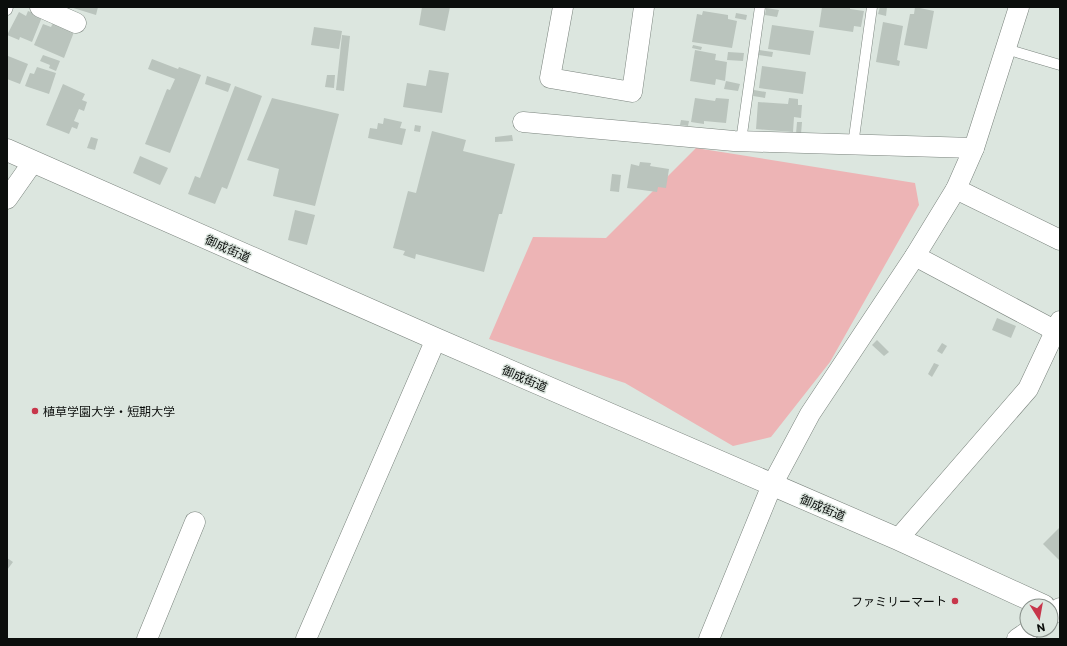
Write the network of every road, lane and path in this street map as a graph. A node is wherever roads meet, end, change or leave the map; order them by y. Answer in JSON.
{"nodes":[{"id":1,"x":8,"y":7,"type":"edge"},
{"id":2,"x":563,"y":7,"type":"edge"},
{"id":3,"x":644,"y":7,"type":"edge"},
{"id":4,"x":760,"y":7,"type":"edge"},
{"id":5,"x":872,"y":7,"type":"edge"},
{"id":6,"x":1019,"y":7,"type":"edge"},
{"id":7,"x":44,"y":8,"type":"edge"},
{"id":8,"x":7,"y":10,"type":"edge"},
{"id":9,"x":76,"y":23,"type":"dead end"},
{"id":10,"x":1006,"y":49,"type":"junction"},
{"id":11,"x":1060,"y":65,"type":"edge"},
{"id":12,"x":523,"y":122,"type":"dead end"},
{"id":13,"x":741,"y":141,"type":"junction"},
{"id":14,"x":853,"y":144,"type":"junction"},
{"id":15,"x":974,"y":148,"type":"junction"},
{"id":16,"x":7,"y":150,"type":"edge"},
{"id":17,"x":33,"y":162,"type":"junction"},
{"id":18,"x":956,"y":189,"type":"junction"},
{"id":19,"x":7,"y":199,"type":"edge"},
{"id":20,"x":1060,"y":240,"type":"edge"},
{"id":21,"x":915,"y":256,"type":"junction"},
{"id":22,"x":1059,"y":328,"type":"edge"},
{"id":23,"x":436,"y":339,"type":"junction"},
{"id":24,"x":772,"y":485,"type":"junction"},
{"id":25,"x":195,"y":522,"type":"dead end"},
{"id":26,"x":898,"y":539,"type":"junction"},
{"id":27,"x":1028,"y":598,"type":"edge"},
{"id":28,"x":146,"y":639,"type":"edge"},
{"id":29,"x":306,"y":639,"type":"edge"},
{"id":30,"x":708,"y":639,"type":"edge"}],
"edges":[{"from":1,"to":8,"type":"lane"},
{"from":2,"to":3,"type":"street"},
{"from":4,"to":13,"type":"lane"},
{"from":5,"to":14,"type":"lane"},
{"from":6,"to":10,"type":"street"},
{"from":7,"to":9,"type":"street"},
{"from":10,"to":11,"type":"lane"},
{"from":10,"to":15,"type":"street"},
{"from":12,"to":13,"type":"street"},
{"from":13,"to":14,"type":"street"},
{"from":14,"to":15,"type":"street"},
{"from":15,"to":18,"type":"street"},
{"from":16,"to":17,"type":"street","name":"御成街道"},
{"from":17,"to":19,"type":"street"},
{"from":17,"to":23,"type":"street","name":"御成街道"},
{"from":18,"to":20,"type":"street"},
{"from":18,"to":21,"type":"street"},
{"from":21,"to":22,"type":"street"},
{"from":21,"to":24,"type":"street"},
{"from":22,"to":26,"type":"street"},
{"from":23,"to":24,"type":"street","name":"御成街道"},
{"from":23,"to":29,"type":"street"},
{"from":24,"to":26,"type":"street","name":"御成街道"},
{"from":24,"to":30,"type":"street"},
{"from":25,"to":28,"type":"street"},
{"from":26,"to":27,"type":"street","name":"御成街道"}]}
